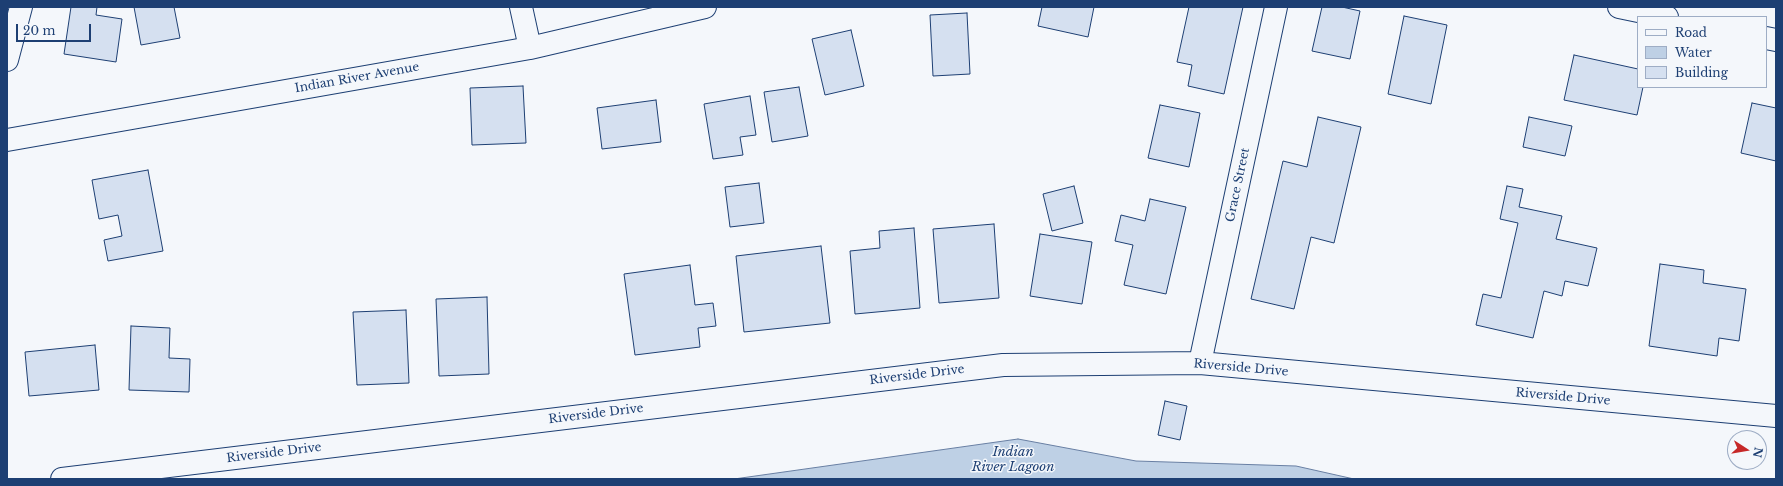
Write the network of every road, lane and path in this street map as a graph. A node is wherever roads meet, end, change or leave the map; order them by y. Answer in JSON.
{"nodes":[{"id":1,"x":21,"y":7,"type":"edge"},
{"id":2,"x":521,"y":7,"type":"edge"},
{"id":3,"x":705,"y":7,"type":"edge"},
{"id":4,"x":1276,"y":7,"type":"edge"},
{"id":5,"x":1619,"y":7,"type":"edge"},
{"id":6,"x":1662,"y":16,"type":"edge"},
{"id":7,"x":530,"y":48,"type":"junction"},
{"id":8,"x":7,"y":60,"type":"edge"},
{"id":9,"x":7,"y":140,"type":"edge"},
{"id":10,"x":1200,"y":363,"type":"junction"},
{"id":11,"x":1776,"y":416,"type":"edge"},
{"id":12,"x":62,"y":479,"type":"edge"}],
"edges":[{"from":1,"to":8,"type":"street"},
{"from":2,"to":7,"type":"street"},
{"from":3,"to":7,"type":"street","name":"Indian River Avenue"},
{"from":4,"to":10,"type":"street","name":"Grace Street"},
{"from":5,"to":6,"type":"street"},
{"from":7,"to":9,"type":"street","name":"Indian River Avenue"},
{"from":10,"to":11,"type":"street","name":"Riverside Drive"},
{"from":10,"to":12,"type":"street","name":"Riverside Drive"}]}
